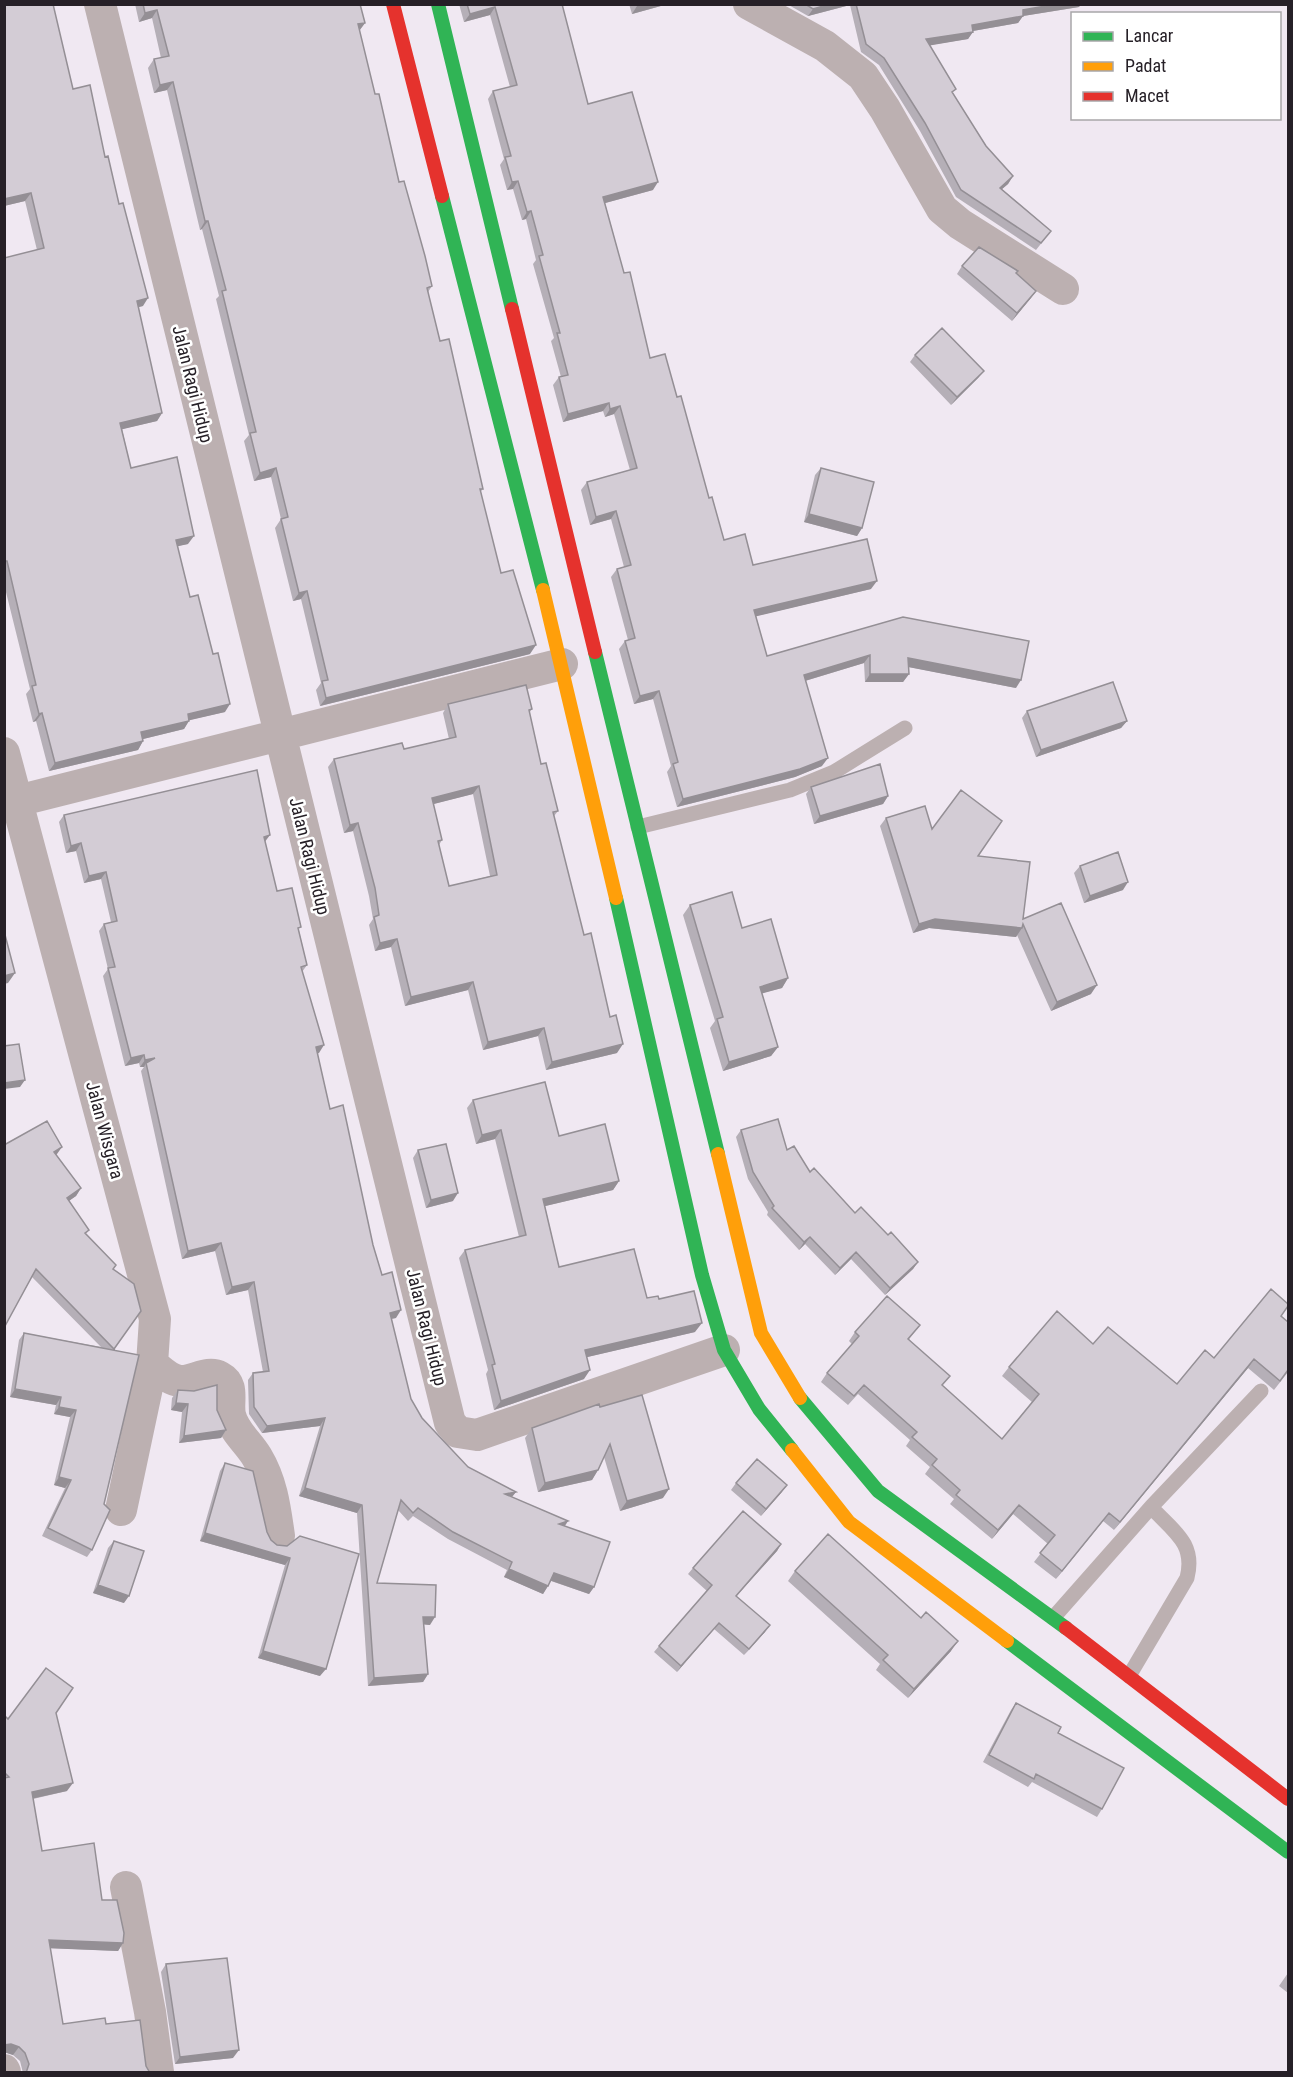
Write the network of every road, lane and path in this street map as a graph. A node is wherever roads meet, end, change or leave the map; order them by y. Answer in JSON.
{"nodes":[{"id":1,"x":100,"y":4,"type":"edge"},
{"id":2,"x":393,"y":4,"type":"edge"},
{"id":3,"x":438,"y":4,"type":"edge"},
{"id":4,"x":749,"y":4,"type":"edge"},
{"id":5,"x":1063,"y":289,"type":"dead end"},
{"id":6,"x":562,"y":664,"type":"junction"},
{"id":7,"x":905,"y":728,"type":"dead end"},
{"id":8,"x":280,"y":736,"type":"junction"},
{"id":9,"x":4,"y":753,"type":"edge"},
{"id":10,"x":17,"y":801,"type":"junction"},
{"id":11,"x":638,"y":827,"type":"junction"},
{"id":12,"x":724,"y":1350,"type":"junction"},
{"id":13,"x":152,"y":1364,"type":"junction"},
{"id":14,"x":1261,"y":1391,"type":"dead end"},
{"id":15,"x":1151,"y":1507,"type":"junction"},
{"id":16,"x":121,"y":1510,"type":"dead end"},
{"id":17,"x":279,"y":1536,"type":"dead end"},
{"id":18,"x":1053,"y":1618,"type":"junction"},
{"id":19,"x":1129,"y":1676,"type":"junction"},
{"id":20,"x":1288,"y":1799,"type":"edge"},
{"id":21,"x":1288,"y":1852,"type":"edge"},
{"id":22,"x":126,"y":1887,"type":"dead end"},
{"id":23,"x":158,"y":2073,"type":"edge"}],
"edges":[{"from":1,"to":8,"type":"street","name":"Jalan Ragi Hidup"},
{"from":2,"to":6,"type":"highway"},
{"from":3,"to":11,"type":"highway"},
{"from":4,"to":5,"type":"street"},
{"from":6,"to":8,"type":"street"},
{"from":6,"to":12,"type":"highway"},
{"from":7,"to":11,"type":"lane"},
{"from":8,"to":10,"type":"street"},
{"from":8,"to":12,"type":"street","name":"Jalan Ragi Hidup"},
{"from":9,"to":10,"type":"street","name":"Jalan Wisgara"},
{"from":10,"to":13,"type":"street","name":"Jalan Wisgara"},
{"from":11,"to":18,"type":"highway"},
{"from":12,"to":21,"type":"highway"},
{"from":13,"to":16,"type":"street","name":"Jalan Wisgara"},
{"from":13,"to":17,"type":"street"},
{"from":14,"to":15,"type":"lane"},
{"from":15,"to":18,"type":"lane"},
{"from":15,"to":19,"type":"lane"},
{"from":18,"to":19,"type":"highway"},
{"from":19,"to":20,"type":"highway"},
{"from":22,"to":23,"type":"street"}]}
